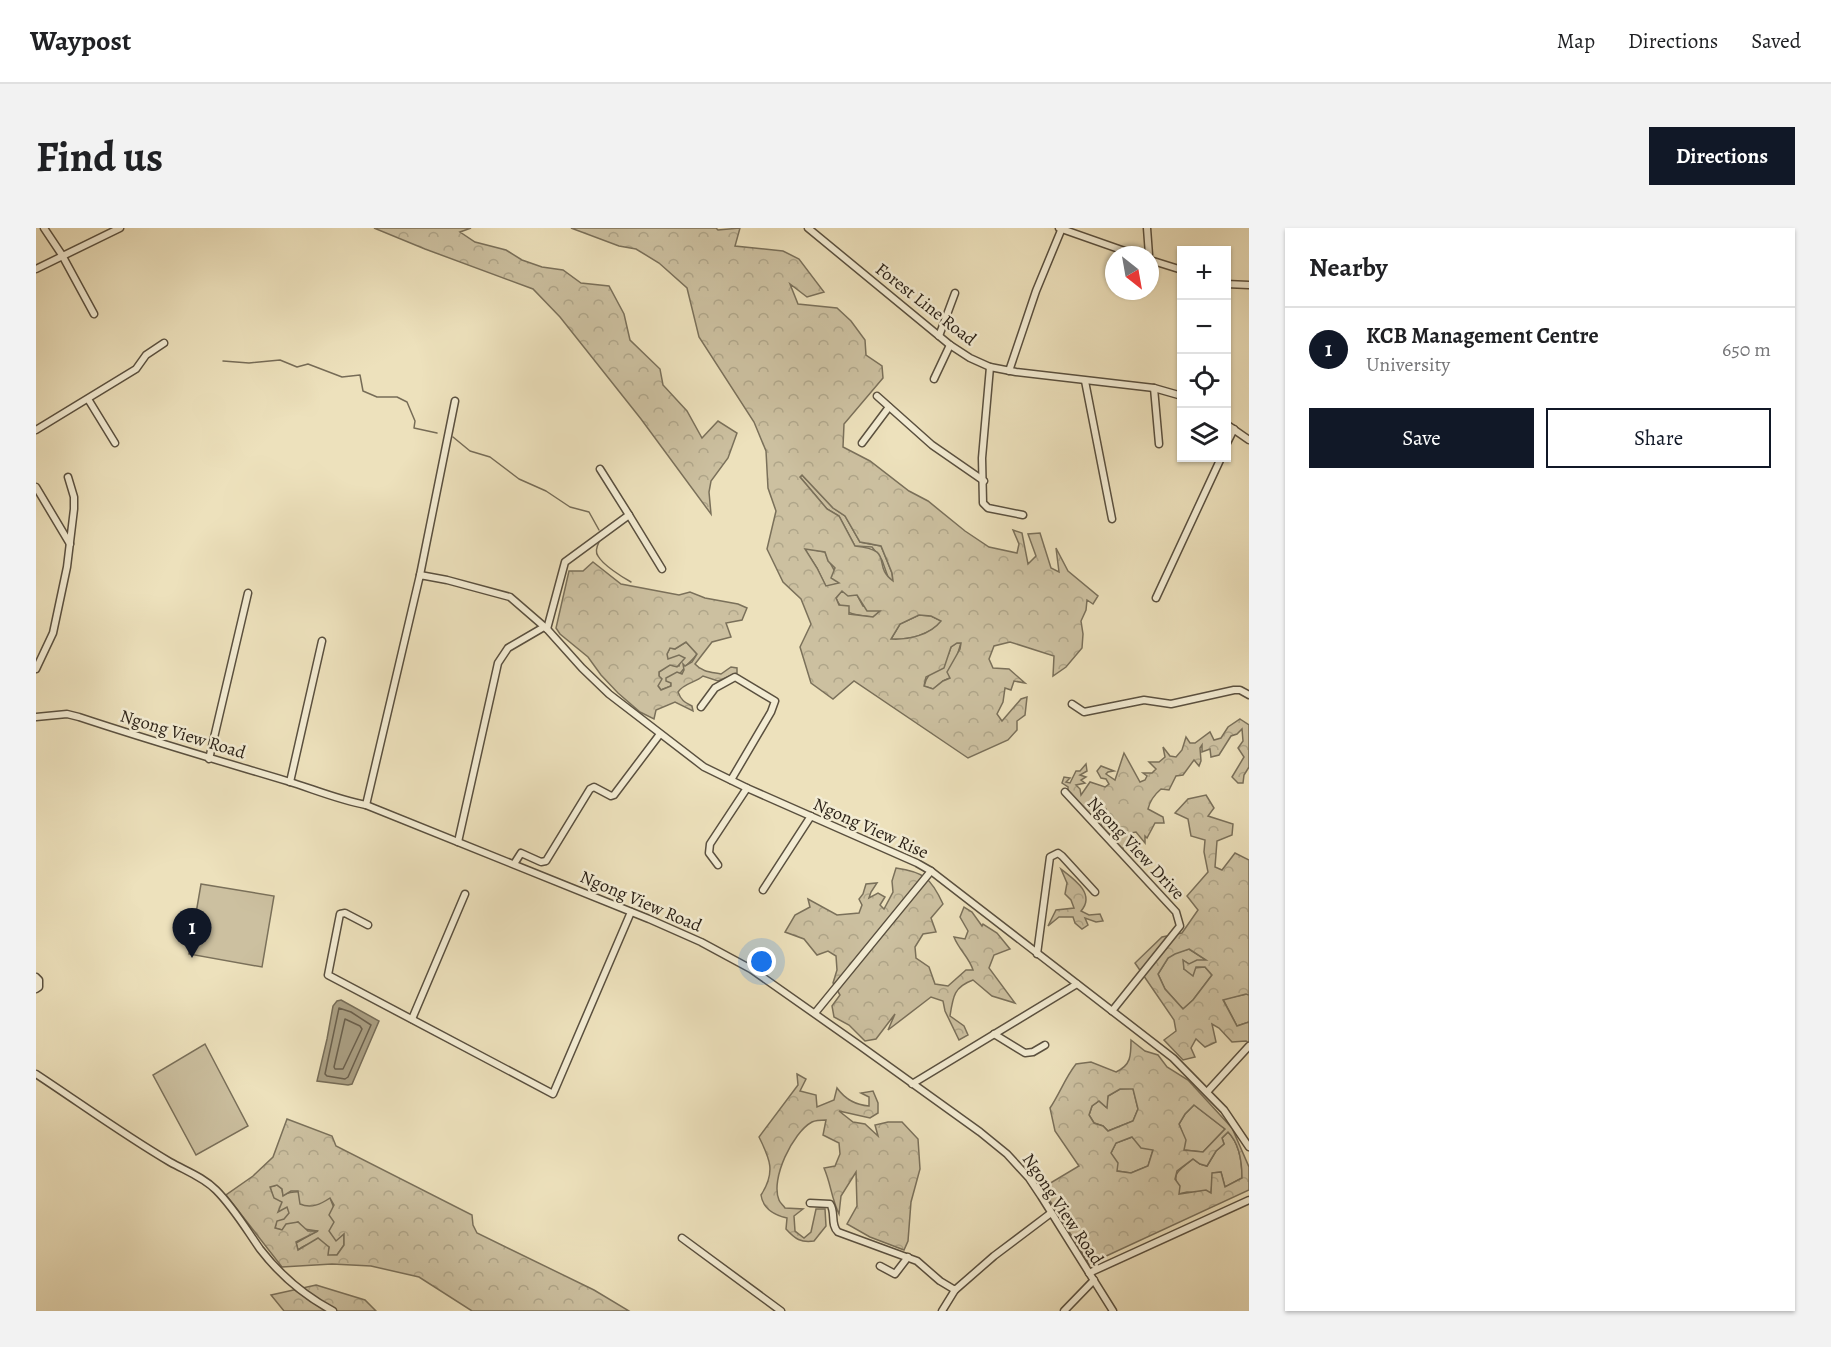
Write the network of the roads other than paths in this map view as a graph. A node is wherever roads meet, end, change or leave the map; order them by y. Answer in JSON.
{"nodes":[{"id":1,"x":44,"y":228,"type":"edge"},
{"id":2,"x":120,"y":228,"type":"edge"},
{"id":3,"x":808,"y":228,"type":"edge"},
{"id":4,"x":1060,"y":228,"type":"edge"},
{"id":5,"x":1147,"y":228,"type":"edge"},
{"id":6,"x":1111,"y":246,"type":"edge"},
{"id":7,"x":1148,"y":246,"type":"edge"},
{"id":8,"x":62,"y":255,"type":"junction"},
{"id":9,"x":1159,"y":263,"type":"edge"},
{"id":10,"x":1177,"y":268,"type":"edge"},
{"id":11,"x":36,"y":269,"type":"edge"},
{"id":12,"x":1231,"y":284,"type":"edge"},
{"id":13,"x":1249,"y":285,"type":"edge"},
{"id":14,"x":955,"y":292,"type":"dead end"},
{"id":15,"x":94,"y":314,"type":"dead end"},
{"id":16,"x":939,"y":336,"type":"junction"},
{"id":17,"x":164,"y":343,"type":"dead end"},
{"id":18,"x":950,"y":345,"type":"junction"},
{"id":19,"x":990,"y":367,"type":"junction"},
{"id":20,"x":1009,"y":370,"type":"junction"},
{"id":21,"x":934,"y":379,"type":"dead end"},
{"id":22,"x":1084,"y":381,"type":"junction"},
{"id":23,"x":1154,"y":388,"type":"junction"},
{"id":24,"x":1177,"y":395,"type":"edge"},
{"id":25,"x":877,"y":396,"type":"dead end"},
{"id":26,"x":88,"y":399,"type":"junction"},
{"id":27,"x":455,"y":401,"type":"dead end"},
{"id":28,"x":889,"y":407,"type":"junction"},
{"id":29,"x":1231,"y":427,"type":"edge"},
{"id":30,"x":1234,"y":429,"type":"junction"},
{"id":31,"x":36,"y":430,"type":"edge"},
{"id":32,"x":1231,"y":436,"type":"edge"},
{"id":33,"x":1249,"y":440,"type":"edge"},
{"id":34,"x":862,"y":442,"type":"dead end"},
{"id":35,"x":115,"y":443,"type":"dead end"},
{"id":36,"x":1159,"y":444,"type":"dead end"},
{"id":37,"x":1219,"y":462,"type":"edge"},
{"id":38,"x":600,"y":469,"type":"dead end"},
{"id":39,"x":68,"y":477,"type":"dead end"},
{"id":40,"x":984,"y":481,"type":"junction"},
{"id":41,"x":36,"y":487,"type":"edge"},
{"id":42,"x":629,"y":515,"type":"junction"},
{"id":43,"x":1023,"y":515,"type":"dead end"},
{"id":44,"x":1112,"y":519,"type":"dead end"},
{"id":45,"x":70,"y":544,"type":"junction"},
{"id":46,"x":662,"y":569,"type":"dead end"},
{"id":47,"x":420,"y":575,"type":"junction"},
{"id":48,"x":248,"y":593,"type":"dead end"},
{"id":49,"x":1156,"y":598,"type":"dead end"},
{"id":50,"x":545,"y":628,"type":"junction"},
{"id":51,"x":322,"y":641,"type":"dead end"},
{"id":52,"x":36,"y":669,"type":"edge"},
{"id":53,"x":1249,"y":683,"type":"edge"},
{"id":54,"x":1247,"y":693,"type":"edge"},
{"id":55,"x":1071,"y":704,"type":"dead end"},
{"id":56,"x":701,"y":707,"type":"dead end"},
{"id":57,"x":36,"y":717,"type":"edge"},
{"id":58,"x":660,"y":734,"type":"junction"},
{"id":59,"x":209,"y":759,"type":"junction"},
{"id":60,"x":731,"y":780,"type":"junction"},
{"id":61,"x":290,"y":782,"type":"junction"},
{"id":62,"x":747,"y":789,"type":"junction"},
{"id":63,"x":1065,"y":792,"type":"dead end"},
{"id":64,"x":366,"y":806,"type":"junction"},
{"id":65,"x":810,"y":816,"type":"junction"},
{"id":66,"x":458,"y":842,"type":"junction"},
{"id":67,"x":514,"y":864,"type":"junction"},
{"id":68,"x":718,"y":866,"type":"dead end"},
{"id":69,"x":932,"y":872,"type":"junction"},
{"id":70,"x":763,"y":890,"type":"dead end"},
{"id":71,"x":1095,"y":891,"type":"dead end"},
{"id":72,"x":465,"y":894,"type":"dead end"},
{"id":73,"x":631,"y":912,"type":"junction"},
{"id":74,"x":368,"y":925,"type":"dead end"},
{"id":75,"x":1037,"y":954,"type":"junction"},
{"id":76,"x":36,"y":977,"type":"edge"},
{"id":77,"x":1077,"y":984,"type":"junction"},
{"id":78,"x":36,"y":989,"type":"edge"},
{"id":79,"x":1112,"y":1011,"type":"junction"},
{"id":80,"x":815,"y":1014,"type":"junction"},
{"id":81,"x":412,"y":1019,"type":"junction"},
{"id":82,"x":994,"y":1035,"type":"junction"},
{"id":83,"x":1046,"y":1045,"type":"dead end"},
{"id":84,"x":1249,"y":1046,"type":"edge"},
{"id":85,"x":36,"y":1074,"type":"edge"},
{"id":86,"x":912,"y":1084,"type":"junction"},
{"id":87,"x":1207,"y":1092,"type":"junction"},
{"id":88,"x":1249,"y":1147,"type":"edge"},
{"id":89,"x":1249,"y":1200,"type":"edge"},
{"id":90,"x":810,"y":1203,"type":"dead end"},
{"id":91,"x":1051,"y":1213,"type":"junction"},
{"id":92,"x":682,"y":1238,"type":"dead end"},
{"id":93,"x":908,"y":1257,"type":"junction"},
{"id":94,"x":880,"y":1266,"type":"dead end"},
{"id":95,"x":1089,"y":1273,"type":"junction"},
{"id":96,"x":1094,"y":1280,"type":"junction"},
{"id":97,"x":956,"y":1290,"type":"junction"},
{"id":98,"x":333,"y":1311,"type":"edge"},
{"id":99,"x":781,"y":1311,"type":"edge"},
{"id":100,"x":942,"y":1311,"type":"edge"},
{"id":101,"x":1064,"y":1311,"type":"edge"},
{"id":102,"x":1113,"y":1311,"type":"edge"}],
"edges":[{"from":1,"to":8,"type":"street"},
{"from":2,"to":8,"type":"street"},
{"from":3,"to":16,"type":"street","name":"Forest Line Road"},
{"from":4,"to":6,"type":"street"},
{"from":4,"to":20,"type":"street"},
{"from":5,"to":7,"type":"street"},
{"from":8,"to":11,"type":"street"},
{"from":8,"to":15,"type":"street"},
{"from":9,"to":10,"type":"street"},
{"from":12,"to":13,"type":"street"},
{"from":14,"to":16,"type":"street"},
{"from":16,"to":18,"type":"street","name":"Forest Line Road"},
{"from":17,"to":26,"type":"street"},
{"from":18,"to":19,"type":"street","name":"Forest Line Road"},
{"from":18,"to":21,"type":"street"},
{"from":19,"to":20,"type":"street","name":"Forest Line Road"},
{"from":19,"to":40,"type":"street"},
{"from":20,"to":22,"type":"street","name":"Forest Line Road"},
{"from":22,"to":23,"type":"street","name":"Forest Line Road"},
{"from":22,"to":44,"type":"street"},
{"from":23,"to":24,"type":"street","name":"Forest Line Road"},
{"from":23,"to":36,"type":"street"},
{"from":25,"to":28,"type":"street"},
{"from":26,"to":31,"type":"street"},
{"from":26,"to":35,"type":"street"},
{"from":27,"to":47,"type":"street"},
{"from":28,"to":34,"type":"street"},
{"from":28,"to":40,"type":"street"},
{"from":29,"to":30,"type":"street"},
{"from":30,"to":32,"type":"street"},
{"from":30,"to":33,"type":"street"},
{"from":37,"to":49,"type":"street"},
{"from":38,"to":42,"type":"street"},
{"from":39,"to":45,"type":"street"},
{"from":40,"to":43,"type":"street"},
{"from":41,"to":45,"type":"street"},
{"from":42,"to":46,"type":"street"},
{"from":42,"to":50,"type":"street"},
{"from":45,"to":52,"type":"street"},
{"from":47,"to":50,"type":"street","name":"Ngong View Rise"},
{"from":47,"to":64,"type":"street"},
{"from":48,"to":59,"type":"street"},
{"from":50,"to":58,"type":"street","name":"Ngong View Rise"},
{"from":50,"to":66,"type":"street"},
{"from":51,"to":61,"type":"street"},
{"from":53,"to":54,"type":"street"},
{"from":54,"to":55,"type":"street"},
{"from":56,"to":60,"type":"street"},
{"from":57,"to":59,"type":"street","name":"Ngong View Road"},
{"from":58,"to":60,"type":"street","name":"Ngong View Rise"},
{"from":58,"to":67,"type":"street"},
{"from":59,"to":61,"type":"street","name":"Ngong View Road"},
{"from":60,"to":62,"type":"street","name":"Ngong View Rise"},
{"from":61,"to":64,"type":"street","name":"Ngong View Road"},
{"from":62,"to":65,"type":"street","name":"Ngong View Rise"},
{"from":62,"to":68,"type":"street"},
{"from":63,"to":79,"type":"street","name":"Ngong View Drive"},
{"from":64,"to":66,"type":"street","name":"Ngong View Road"},
{"from":65,"to":69,"type":"street","name":"Ngong View Rise"},
{"from":65,"to":70,"type":"street"},
{"from":66,"to":67,"type":"street","name":"Ngong View Road"},
{"from":67,"to":73,"type":"street","name":"Ngong View Road"},
{"from":69,"to":75,"type":"street","name":"Ngong View Rise"},
{"from":69,"to":80,"type":"street"},
{"from":71,"to":75,"type":"street"},
{"from":72,"to":81,"type":"street"},
{"from":73,"to":80,"type":"street","name":"Ngong View Road"},
{"from":73,"to":81,"type":"street"},
{"from":74,"to":81,"type":"street"},
{"from":75,"to":77,"type":"street","name":"Ngong View Rise"},
{"from":76,"to":78,"type":"street"},
{"from":77,"to":79,"type":"street","name":"Ngong View Rise"},
{"from":77,"to":82,"type":"street"},
{"from":79,"to":87,"type":"street","name":"Ngong View Rise"},
{"from":80,"to":86,"type":"street","name":"Ngong View Road"},
{"from":82,"to":83,"type":"street"},
{"from":82,"to":86,"type":"street"},
{"from":84,"to":87,"type":"street"},
{"from":85,"to":98,"type":"street"},
{"from":86,"to":91,"type":"street","name":"Ngong View Road"},
{"from":87,"to":88,"type":"street","name":"Ngong View Rise"},
{"from":89,"to":95,"type":"street"},
{"from":90,"to":93,"type":"street"},
{"from":91,"to":95,"type":"street","name":"Ngong View Road"},
{"from":91,"to":97,"type":"street"},
{"from":92,"to":99,"type":"street"},
{"from":93,"to":94,"type":"street"},
{"from":93,"to":97,"type":"street"},
{"from":95,"to":96,"type":"street","name":"Ngong View Road"},
{"from":96,"to":101,"type":"street"},
{"from":96,"to":102,"type":"street","name":"Ngong View Road"},
{"from":97,"to":100,"type":"street"}]}
